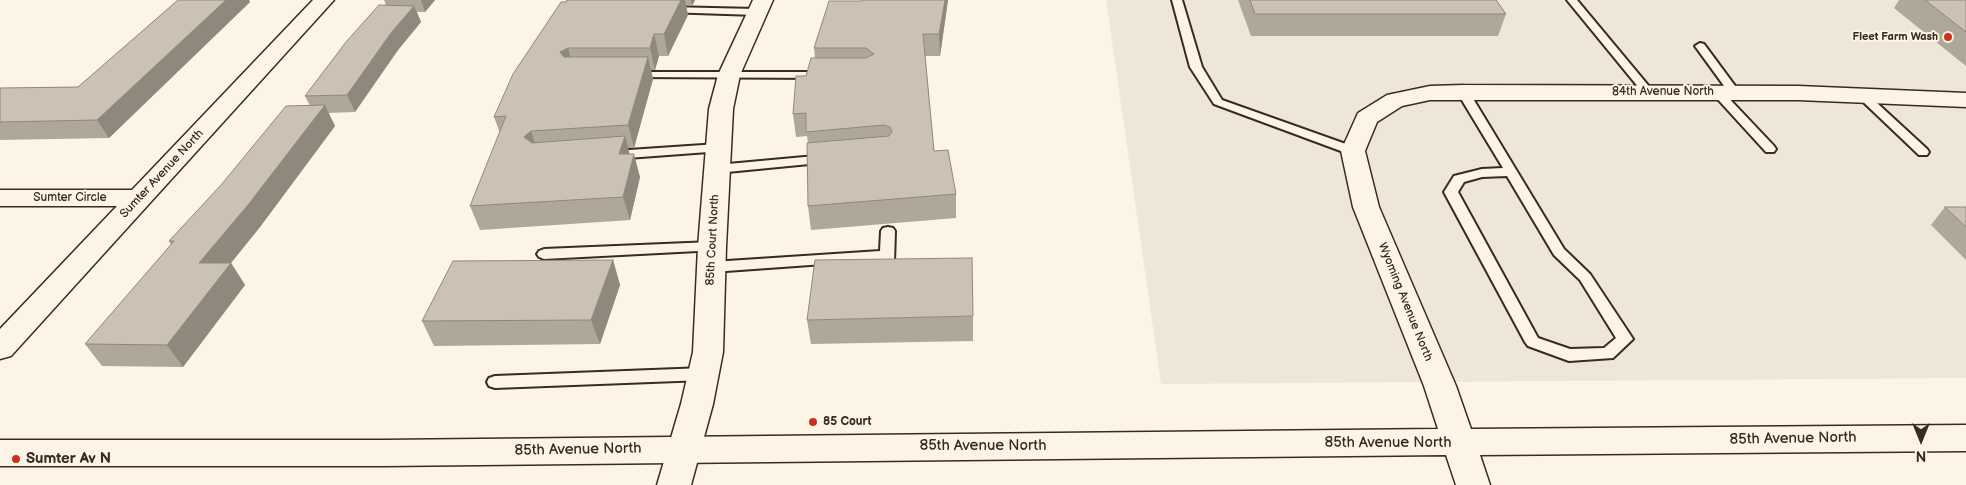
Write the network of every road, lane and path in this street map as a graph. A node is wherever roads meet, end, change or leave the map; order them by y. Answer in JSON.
{"nodes":[{"id":1,"x":324,"y":0,"type":"edge"},
{"id":2,"x":1177,"y":0,"type":"edge"},
{"id":3,"x":1572,"y":0,"type":"edge"},
{"id":4,"x":760,"y":6,"type":"edge"},
{"id":5,"x":662,"y":10,"type":"edge"},
{"id":6,"x":1700,"y":46,"type":"dead end"},
{"id":7,"x":622,"y":75,"type":"edge"},
{"id":8,"x":729,"y":75,"type":"junction"},
{"id":9,"x":838,"y":75,"type":"edge"},
{"id":10,"x":1463,"y":92,"type":"junction"},
{"id":11,"x":1648,"y":92,"type":"junction"},
{"id":12,"x":1725,"y":92,"type":"junction"},
{"id":13,"x":1861,"y":94,"type":"junction"},
{"id":14,"x":1966,"y":100,"type":"edge"},
{"id":15,"x":1770,"y":149,"type":"dead end"},
{"id":16,"x":1353,"y":151,"type":"junction"},
{"id":17,"x":1923,"y":152,"type":"dead end"},
{"id":18,"x":598,"y":156,"type":"edge"},
{"id":19,"x":718,"y":158,"type":"junction"},
{"id":20,"x":839,"y":158,"type":"edge"},
{"id":21,"x":1511,"y":172,"type":"junction"},
{"id":22,"x":0,"y":198,"type":"edge"},
{"id":23,"x":140,"y":198,"type":"junction"},
{"id":24,"x":888,"y":231,"type":"dead end"},
{"id":25,"x":544,"y":254,"type":"dead end"},
{"id":26,"x":887,"y":255,"type":"junction"},
{"id":27,"x":712,"y":257,"type":"junction"},
{"id":28,"x":886,"y":278,"type":"edge"},
{"id":29,"x":0,"y":348,"type":"edge"},
{"id":30,"x":704,"y":374,"type":"junction"},
{"id":31,"x":496,"y":382,"type":"dead end"},
{"id":32,"x":1966,"y":438,"type":"edge"},
{"id":33,"x":1459,"y":442,"type":"junction"},
{"id":34,"x":684,"y":449,"type":"junction"},
{"id":35,"x":0,"y":453,"type":"edge"},
{"id":36,"x":674,"y":485,"type":"edge"},
{"id":37,"x":1473,"y":485,"type":"edge"}],
"edges":[{"from":1,"to":23,"type":"street","name":"Sumter Avenue North"},
{"from":2,"to":16,"type":"lane"},
{"from":3,"to":11,"type":"lane"},
{"from":4,"to":5,"type":"lane"},
{"from":4,"to":8,"type":"street","name":"85th Court North"},
{"from":6,"to":12,"type":"lane"},
{"from":7,"to":8,"type":"lane"},
{"from":8,"to":9,"type":"lane"},
{"from":8,"to":19,"type":"street","name":"85th Court North"},
{"from":10,"to":11,"type":"street","name":"84th Avenue North"},
{"from":10,"to":16,"type":"street","name":"84th Avenue North"},
{"from":10,"to":21,"type":"lane"},
{"from":11,"to":12,"type":"street","name":"84th Avenue North"},
{"from":12,"to":13,"type":"street","name":"84th Avenue North"},
{"from":12,"to":15,"type":"lane"},
{"from":13,"to":14,"type":"street","name":"84th Avenue North"},
{"from":13,"to":17,"type":"lane"},
{"from":16,"to":33,"type":"street","name":"Wyoming Avenue North"},
{"from":18,"to":19,"type":"lane"},
{"from":19,"to":20,"type":"lane"},
{"from":19,"to":27,"type":"street","name":"85th Court North"},
{"from":21,"to":21,"type":"lane"},
{"from":22,"to":23,"type":"street","name":"Sumter Circle"},
{"from":23,"to":29,"type":"street","name":"Sumter Avenue North"},
{"from":24,"to":26,"type":"lane"},
{"from":25,"to":27,"type":"lane"},
{"from":26,"to":27,"type":"lane"},
{"from":26,"to":28,"type":"lane"},
{"from":27,"to":30,"type":"street","name":"85th Court North"},
{"from":30,"to":31,"type":"lane"},
{"from":30,"to":34,"type":"street","name":"85th Court North"},
{"from":32,"to":33,"type":"street","name":"85th Avenue North"},
{"from":33,"to":34,"type":"street","name":"85th Avenue North"},
{"from":33,"to":37,"type":"street","name":"Wyoming Avenue North"},
{"from":34,"to":35,"type":"street","name":"85th Avenue North"},
{"from":34,"to":36,"type":"street","name":"85th Court North"}]}
